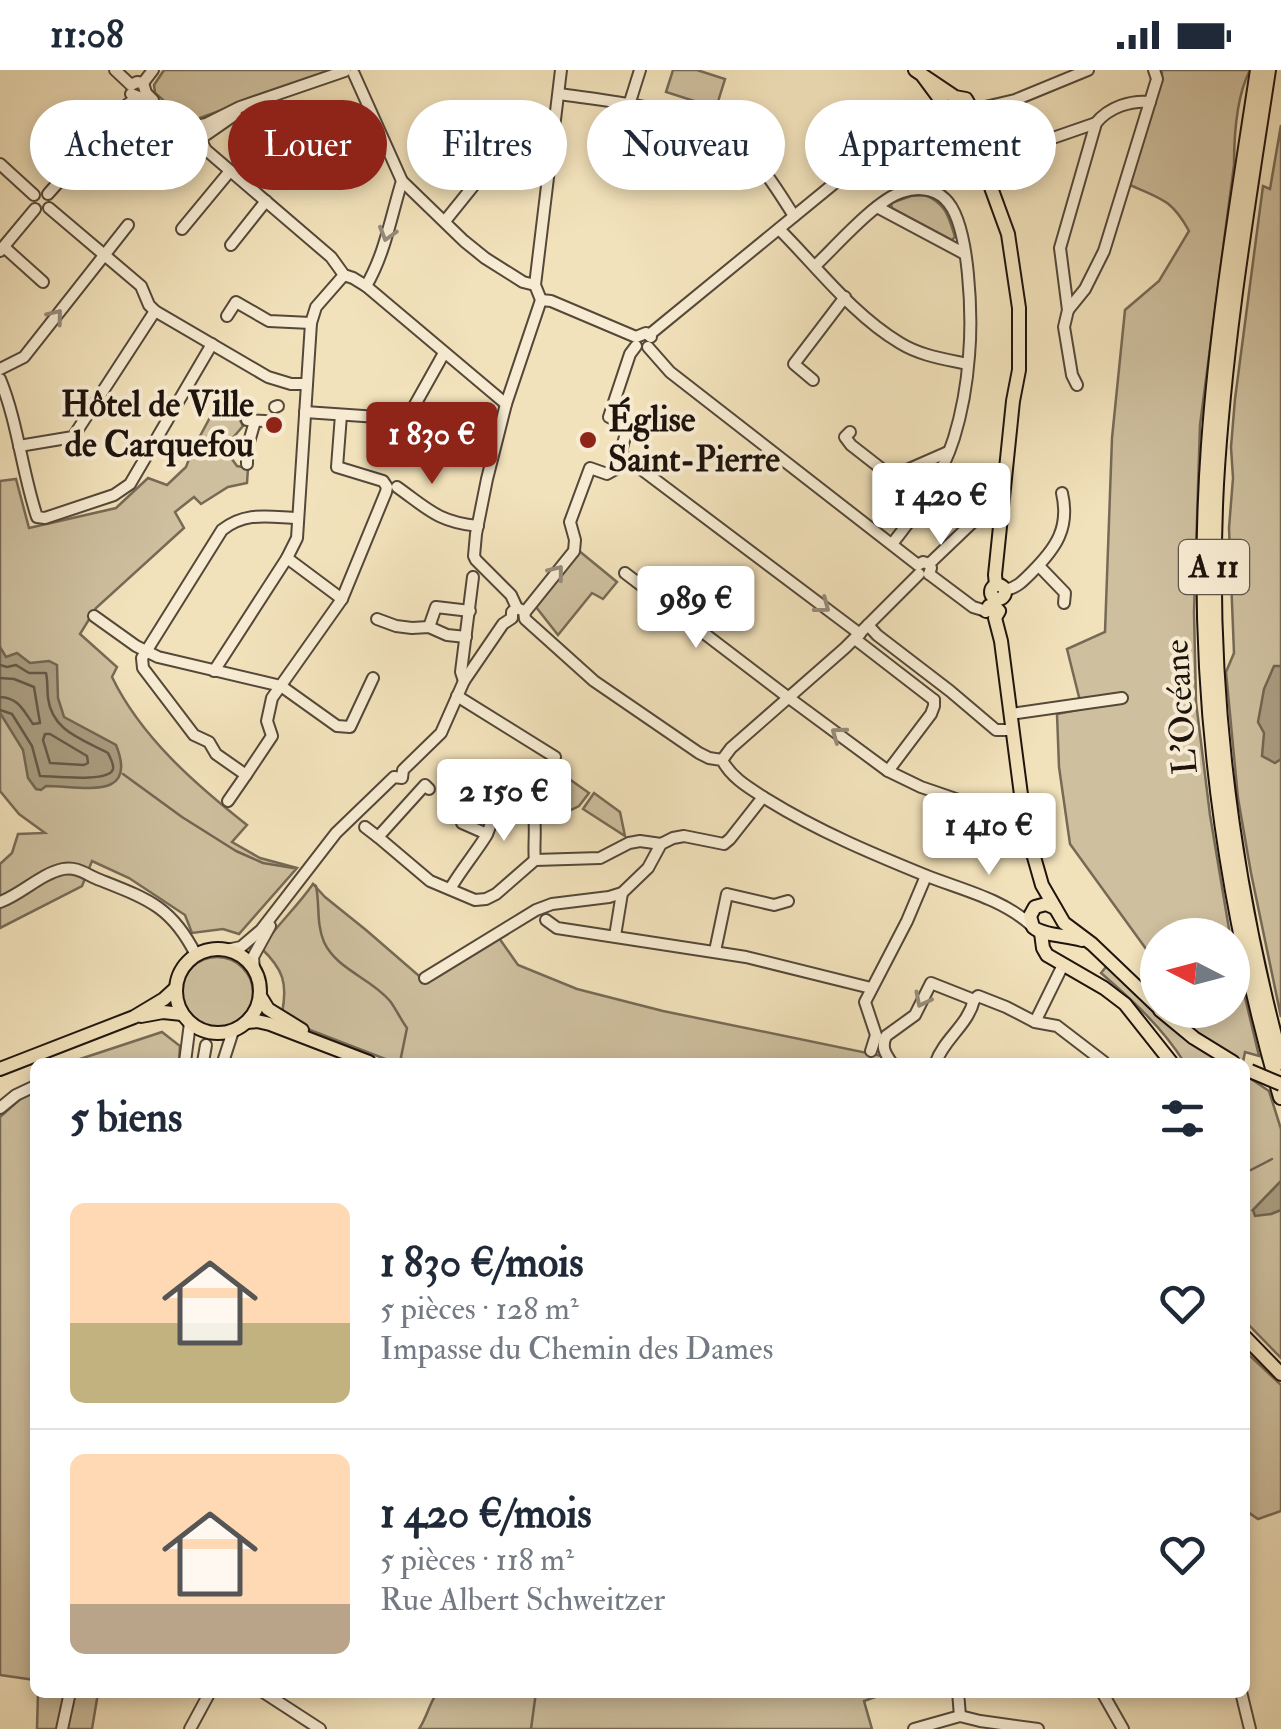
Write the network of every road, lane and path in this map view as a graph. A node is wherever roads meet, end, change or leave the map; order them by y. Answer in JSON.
{"nodes":[{"id":1,"x":115,"y":70,"type":"edge"},
{"id":2,"x":153,"y":70,"type":"edge"},
{"id":3,"x":561,"y":70,"type":"edge"},
{"id":4,"x":640,"y":70,"type":"edge"},
{"id":5,"x":1088,"y":70,"type":"edge"},
{"id":6,"x":1154,"y":70,"type":"edge"},
{"id":7,"x":1258,"y":70,"type":"edge"},
{"id":8,"x":1268,"y":70,"type":"edge"},
{"id":9,"x":350,"y":71,"type":"edge"},
{"id":10,"x":919,"y":73,"type":"edge"},
{"id":11,"x":136,"y":94,"type":"junction"},
{"id":12,"x":558,"y":94,"type":"junction"},
{"id":13,"x":131,"y":100,"type":"edge"},
{"id":14,"x":146,"y":100,"type":"edge"},
{"id":15,"x":597,"y":100,"type":"edge"},
{"id":16,"x":631,"y":100,"type":"edge"},
{"id":17,"x":940,"y":100,"type":"edge"},
{"id":18,"x":1015,"y":100,"type":"edge"},
{"id":19,"x":1150,"y":102,"type":"junction"},
{"id":20,"x":1096,"y":123,"type":"junction"},
{"id":21,"x":208,"y":126,"type":"edge"},
{"id":22,"x":1056,"y":137,"type":"edge"},
{"id":23,"x":208,"y":152,"type":"edge"},
{"id":24,"x":0,"y":164,"type":"edge"},
{"id":25,"x":228,"y":169,"type":"edge"},
{"id":26,"x":228,"y":173,"type":"edge"},
{"id":27,"x":402,"y":181,"type":"junction"},
{"id":28,"x":52,"y":190,"type":"edge"},
{"id":29,"x":252,"y":190,"type":"edge"},
{"id":30,"x":470,"y":190,"type":"edge"},
{"id":31,"x":775,"y":190,"type":"edge"},
{"id":32,"x":826,"y":190,"type":"edge"},
{"id":33,"x":993,"y":190,"type":"edge"},
{"id":34,"x":48,"y":194,"type":"junction"},
{"id":35,"x":34,"y":195,"type":"junction"},
{"id":36,"x":266,"y":202,"type":"junction"},
{"id":37,"x":877,"y":207,"type":"junction"},
{"id":38,"x":49,"y":208,"type":"junction"},
{"id":39,"x":35,"y":209,"type":"junction"},
{"id":40,"x":794,"y":216,"type":"junction"},
{"id":41,"x":445,"y":222,"type":"junction"},
{"id":42,"x":128,"y":225,"type":"dead end"},
{"id":43,"x":182,"y":228,"type":"dead end"},
{"id":44,"x":778,"y":229,"type":"junction"},
{"id":45,"x":231,"y":245,"type":"dead end"},
{"id":46,"x":2,"y":249,"type":"edge"},
{"id":47,"x":965,"y":254,"type":"junction"},
{"id":48,"x":104,"y":255,"type":"junction"},
{"id":49,"x":815,"y":266,"type":"junction"},
{"id":50,"x":344,"y":275,"type":"junction"},
{"id":51,"x":43,"y":282,"type":"dead end"},
{"id":52,"x":535,"y":285,"type":"junction"},
{"id":53,"x":366,"y":286,"type":"junction"},
{"id":54,"x":846,"y":297,"type":"junction"},
{"id":55,"x":541,"y":300,"type":"junction"},
{"id":56,"x":1068,"y":310,"type":"junction"},
{"id":57,"x":155,"y":311,"type":"junction"},
{"id":58,"x":227,"y":316,"type":"dead end"},
{"id":59,"x":311,"y":323,"type":"junction"},
{"id":60,"x":642,"y":342,"type":"junction"},
{"id":61,"x":212,"y":344,"type":"junction"},
{"id":62,"x":444,"y":354,"type":"junction"},
{"id":63,"x":968,"y":364,"type":"junction"},
{"id":64,"x":0,"y":369,"type":"edge"},
{"id":65,"x":0,"y":379,"type":"edge"},
{"id":66,"x":813,"y":380,"type":"dead end"},
{"id":67,"x":306,"y":384,"type":"junction"},
{"id":68,"x":1077,"y":384,"type":"dead end"},
{"id":69,"x":506,"y":404,"type":"junction"},
{"id":70,"x":305,"y":412,"type":"junction"},
{"id":71,"x":341,"y":415,"type":"junction"},
{"id":72,"x":269,"y":418,"type":"dead end"},
{"id":73,"x":850,"y":432,"type":"dead end"},
{"id":74,"x":19,"y":446,"type":"junction"},
{"id":75,"x":949,"y":452,"type":"junction"},
{"id":76,"x":621,"y":454,"type":"junction"},
{"id":77,"x":246,"y":464,"type":"dead end"},
{"id":78,"x":891,"y":477,"type":"junction"},
{"id":79,"x":392,"y":487,"type":"junction"},
{"id":80,"x":1062,"y":493,"type":"dead end"},
{"id":81,"x":924,"y":502,"type":"junction"},
{"id":82,"x":298,"y":518,"type":"junction"},
{"id":83,"x":973,"y":522,"type":"dead end"},
{"id":84,"x":478,"y":526,"type":"junction"},
{"id":85,"x":892,"y":544,"type":"junction"},
{"id":86,"x":287,"y":558,"type":"junction"},
{"id":87,"x":1039,"y":566,"type":"junction"},
{"id":88,"x":924,"y":569,"type":"junction"},
{"id":89,"x":625,"y":574,"type":"dead end"},
{"id":90,"x":473,"y":576,"type":"dead end"},
{"id":91,"x":342,"y":598,"type":"junction"},
{"id":92,"x":995,"y":602,"type":"junction"},
{"id":93,"x":1064,"y":603,"type":"dead end"},
{"id":94,"x":470,"y":610,"type":"junction"},
{"id":95,"x":520,"y":614,"type":"junction"},
{"id":96,"x":94,"y":616,"type":"dead end"},
{"id":97,"x":376,"y":618,"type":"dead end"},
{"id":98,"x":429,"y":626,"type":"junction"},
{"id":99,"x":861,"y":633,"type":"junction"},
{"id":100,"x":466,"y":638,"type":"junction"},
{"id":101,"x":146,"y":650,"type":"junction"},
{"id":102,"x":214,"y":671,"type":"junction"},
{"id":103,"x":373,"y":678,"type":"dead end"},
{"id":104,"x":464,"y":681,"type":"junction"},
{"id":105,"x":282,"y":686,"type":"junction"},
{"id":106,"x":954,"y":694,"type":"junction"},
{"id":107,"x":457,"y":696,"type":"junction"},
{"id":108,"x":788,"y":698,"type":"junction"},
{"id":109,"x":1122,"y":698,"type":"dead end"},
{"id":110,"x":934,"y":702,"type":"junction"},
{"id":111,"x":1012,"y":721,"type":"junction"},
{"id":112,"x":992,"y":726,"type":"junction"},
{"id":113,"x":1016,"y":752,"type":"junction"},
{"id":114,"x":555,"y":757,"type":"dead end"},
{"id":115,"x":722,"y":760,"type":"junction"},
{"id":116,"x":888,"y":771,"type":"junction"},
{"id":117,"x":246,"y":774,"type":"junction"},
{"id":118,"x":526,"y":780,"type":"dead end"},
{"id":119,"x":429,"y":789,"type":"dead end"},
{"id":120,"x":763,"y":796,"type":"junction"},
{"id":121,"x":228,"y":801,"type":"dead end"},
{"id":122,"x":523,"y":803,"type":"junction"},
{"id":123,"x":462,"y":823,"type":"dead end"},
{"id":124,"x":365,"y":827,"type":"dead end"},
{"id":125,"x":1020,"y":827,"type":"junction"},
{"id":126,"x":487,"y":834,"type":"junction"},
{"id":127,"x":378,"y":837,"type":"junction"},
{"id":128,"x":661,"y":844,"type":"junction"},
{"id":129,"x":535,"y":860,"type":"junction"},
{"id":130,"x":926,"y":876,"type":"junction"},
{"id":131,"x":1042,"y":885,"type":"junction"},
{"id":132,"x":450,"y":889,"type":"junction"},
{"id":133,"x":622,"y":893,"type":"junction"},
{"id":134,"x":0,"y":900,"type":"edge"},
{"id":135,"x":286,"y":900,"type":"junction"},
{"id":136,"x":788,"y":901,"type":"dead end"},
{"id":137,"x":1038,"y":905,"type":"junction"},
{"id":138,"x":1007,"y":906,"type":"junction"},
{"id":139,"x":1057,"y":912,"type":"junction"},
{"id":140,"x":546,"y":920,"type":"dead end"},
{"id":141,"x":1041,"y":930,"type":"junction"},
{"id":142,"x":615,"y":936,"type":"junction"},
{"id":143,"x":1092,"y":944,"type":"junction"},
{"id":144,"x":226,"y":950,"type":"junction"},
{"id":145,"x":715,"y":951,"type":"junction"},
{"id":146,"x":196,"y":955,"type":"junction"},
{"id":147,"x":1062,"y":966,"type":"junction"},
{"id":148,"x":254,"y":970,"type":"junction"},
{"id":149,"x":425,"y":978,"type":"dead end"},
{"id":150,"x":176,"y":988,"type":"junction"},
{"id":151,"x":871,"y":988,"type":"junction"},
{"id":152,"x":1140,"y":991,"type":"edge"},
{"id":153,"x":260,"y":996,"type":"junction"},
{"id":154,"x":974,"y":1000,"type":"junction"},
{"id":155,"x":134,"y":1017,"type":"junction"},
{"id":156,"x":186,"y":1019,"type":"junction"},
{"id":157,"x":247,"y":1022,"type":"junction"},
{"id":158,"x":1035,"y":1022,"type":"junction"},
{"id":159,"x":1182,"y":1028,"type":"edge"},
{"id":160,"x":232,"y":1031,"type":"junction"},
{"id":161,"x":311,"y":1039,"type":"junction"},
{"id":162,"x":206,"y":1045,"type":"dead end"},
{"id":163,"x":877,"y":1050,"type":"junction"},
{"id":164,"x":185,"y":1058,"type":"edge"},
{"id":165,"x":204,"y":1058,"type":"edge"},
{"id":166,"x":224,"y":1058,"type":"edge"},
{"id":167,"x":359,"y":1058,"type":"edge"},
{"id":168,"x":886,"y":1058,"type":"edge"},
{"id":169,"x":938,"y":1058,"type":"edge"},
{"id":170,"x":1099,"y":1058,"type":"edge"},
{"id":171,"x":1162,"y":1058,"type":"edge"},
{"id":172,"x":1226,"y":1058,"type":"edge"},
{"id":173,"x":1281,"y":1062,"type":"edge"},
{"id":174,"x":0,"y":1069,"type":"edge"},
{"id":175,"x":1250,"y":1071,"type":"edge"},
{"id":176,"x":1281,"y":1084,"type":"edge"},
{"id":177,"x":30,"y":1088,"type":"edge"},
{"id":178,"x":1281,"y":1097,"type":"edge"},
{"id":179,"x":0,"y":1108,"type":"edge"},
{"id":180,"x":1250,"y":1339,"type":"edge"},
{"id":181,"x":1281,"y":1370,"type":"edge"},
{"id":182,"x":69,"y":1698,"type":"edge"},
{"id":183,"x":207,"y":1698,"type":"edge"},
{"id":184,"x":272,"y":1698,"type":"edge"},
{"id":185,"x":958,"y":1698,"type":"edge"},
{"id":186,"x":1105,"y":1698,"type":"edge"},
{"id":187,"x":1242,"y":1698,"type":"edge"},
{"id":188,"x":960,"y":1716,"type":"junction"},
{"id":189,"x":940,"y":1725,"type":"edge"},
{"id":190,"x":986,"y":1725,"type":"edge"},
{"id":191,"x":62,"y":1729,"type":"edge"},
{"id":192,"x":190,"y":1729,"type":"edge"},
{"id":193,"x":320,"y":1729,"type":"edge"},
{"id":194,"x":914,"y":1729,"type":"edge"},
{"id":195,"x":1038,"y":1729,"type":"edge"},
{"id":196,"x":1123,"y":1729,"type":"edge"},
{"id":197,"x":1250,"y":1729,"type":"edge"}],
"edges":[{"from":1,"to":11,"type":"street"},
{"from":2,"to":11,"type":"street"},
{"from":3,"to":12,"type":"street"},
{"from":4,"to":16,"type":"street"},
{"from":5,"to":18,"type":"street"},
{"from":6,"to":19,"type":"street"},
{"from":7,"to":178,"type":"highway","name":"L’Océane","number":"A 11"},
{"from":8,"to":173,"type":"highway","name":"L’Océane","number":"A 11"},
{"from":9,"to":21,"type":"street"},
{"from":9,"to":27,"type":"street"},
{"from":10,"to":17,"type":"main road"},
{"from":11,"to":13,"type":"street"},
{"from":11,"to":14,"type":"street"},
{"from":12,"to":15,"type":"street"},
{"from":12,"to":52,"type":"street"},
{"from":19,"to":20,"type":"street"},
{"from":19,"to":56,"type":"street"},
{"from":20,"to":22,"type":"street"},
{"from":20,"to":56,"type":"street"},
{"from":23,"to":25,"type":"street"},
{"from":24,"to":35,"type":"street"},
{"from":26,"to":43,"type":"street"},
{"from":27,"to":41,"type":"street"},
{"from":27,"to":53,"type":"street","one_way":true},
{"from":28,"to":34,"type":"street"},
{"from":29,"to":36,"type":"street"},
{"from":30,"to":41,"type":"street"},
{"from":31,"to":40,"type":"street"},
{"from":32,"to":40,"type":"street"},
{"from":33,"to":92,"type":"main road"},
{"from":34,"to":35,"type":"street"},
{"from":34,"to":38,"type":"street"},
{"from":35,"to":39,"type":"street"},
{"from":36,"to":45,"type":"street"},
{"from":36,"to":50,"type":"street"},
{"from":37,"to":47,"type":"street"},
{"from":37,"to":47,"type":"street"},
{"from":37,"to":49,"type":"street"},
{"from":38,"to":39,"type":"street"},
{"from":38,"to":48,"type":"street"},
{"from":39,"to":46,"type":"street"},
{"from":40,"to":44,"type":"street"},
{"from":41,"to":52,"type":"street"},
{"from":42,"to":48,"type":"street"},
{"from":44,"to":49,"type":"street"},
{"from":44,"to":60,"type":"street"},
{"from":46,"to":51,"type":"street"},
{"from":47,"to":63,"type":"street"},
{"from":48,"to":57,"type":"street"},
{"from":64,"to":48,"type":"street","one_way":true},
{"from":49,"to":54,"type":"street"},
{"from":50,"to":53,"type":"street"},
{"from":50,"to":59,"type":"street"},
{"from":52,"to":55,"type":"street"},
{"from":53,"to":62,"type":"street"},
{"from":54,"to":63,"type":"street"},
{"from":54,"to":66,"type":"street"},
{"from":55,"to":60,"type":"street"},
{"from":55,"to":69,"type":"street"},
{"from":56,"to":68,"type":"street"},
{"from":57,"to":61,"type":"street"},
{"from":57,"to":74,"type":"street"},
{"from":58,"to":59,"type":"street"},
{"from":59,"to":67,"type":"street"},
{"from":60,"to":76,"type":"street"},
{"from":60,"to":85,"type":"street"},
{"from":61,"to":67,"type":"street"},
{"from":61,"to":74,"type":"street"},
{"from":62,"to":69,"type":"street"},
{"from":62,"to":71,"type":"street"},
{"from":63,"to":75,"type":"street"},
{"from":65,"to":74,"type":"street"},
{"from":67,"to":70,"type":"street"},
{"from":69,"to":84,"type":"street"},
{"from":70,"to":71,"type":"street"},
{"from":70,"to":82,"type":"street"},
{"from":71,"to":79,"type":"street"},
{"from":72,"to":77,"type":"street"},
{"from":73,"to":78,"type":"street"},
{"from":75,"to":78,"type":"street"},
{"from":75,"to":81,"type":"street"},
{"from":95,"to":76,"type":"street","one_way":true},
{"from":76,"to":99,"type":"street","one_way":true},
{"from":78,"to":81,"type":"street"},
{"from":79,"to":84,"type":"street"},
{"from":79,"to":91,"type":"street"},
{"from":80,"to":87,"type":"street"},
{"from":81,"to":85,"type":"street"},
{"from":82,"to":86,"type":"street"},
{"from":82,"to":101,"type":"street"},
{"from":83,"to":88,"type":"street"},
{"from":84,"to":95,"type":"street"},
{"from":85,"to":88,"type":"street"},
{"from":86,"to":91,"type":"street"},
{"from":86,"to":102,"type":"street"},
{"from":87,"to":92,"type":"street"},
{"from":87,"to":93,"type":"street"},
{"from":88,"to":92,"type":"street"},
{"from":88,"to":99,"type":"street"},
{"from":89,"to":108,"type":"street"},
{"from":90,"to":94,"type":"street"},
{"from":91,"to":105,"type":"street"},
{"from":92,"to":111,"type":"main road"},
{"from":94,"to":98,"type":"street"},
{"from":94,"to":100,"type":"street"},
{"from":95,"to":104,"type":"street"},
{"from":95,"to":115,"type":"street"},
{"from":96,"to":101,"type":"street"},
{"from":97,"to":98,"type":"street"},
{"from":98,"to":100,"type":"street"},
{"from":99,"to":106,"type":"street"},
{"from":99,"to":108,"type":"street"},
{"from":99,"to":110,"type":"street"},
{"from":100,"to":104,"type":"street"},
{"from":101,"to":102,"type":"street"},
{"from":101,"to":117,"type":"street"},
{"from":102,"to":105,"type":"street"},
{"from":103,"to":105,"type":"street"},
{"from":104,"to":107,"type":"street"},
{"from":105,"to":117,"type":"street"},
{"from":106,"to":110,"type":"street"},
{"from":106,"to":112,"type":"street"},
{"from":107,"to":114,"type":"street"},
{"from":107,"to":135,"type":"street"},
{"from":108,"to":115,"type":"street"},
{"from":116,"to":108,"type":"street","one_way":true},
{"from":109,"to":111,"type":"street"},
{"from":110,"to":116,"type":"street"},
{"from":111,"to":112,"type":"street"},
{"from":111,"to":113,"type":"main road"},
{"from":112,"to":113,"type":"street"},
{"from":113,"to":125,"type":"main road"},
{"from":115,"to":120,"type":"street"},
{"from":116,"to":125,"type":"street"},
{"from":117,"to":121,"type":"street"},
{"from":118,"to":122,"type":"street"},
{"from":119,"to":127,"type":"street"},
{"from":120,"to":128,"type":"street"},
{"from":120,"to":130,"type":"street"},
{"from":122,"to":126,"type":"street"},
{"from":122,"to":129,"type":"street"},
{"from":123,"to":126,"type":"street"},
{"from":124,"to":127,"type":"street"},
{"from":125,"to":131,"type":"main road"},
{"from":126,"to":132,"type":"street"},
{"from":127,"to":132,"type":"street"},
{"from":128,"to":129,"type":"street"},
{"from":128,"to":133,"type":"street"},
{"from":129,"to":132,"type":"street"},
{"from":130,"to":138,"type":"street"},
{"from":130,"to":151,"type":"street"},
{"from":131,"to":137,"type":"main road"},
{"from":131,"to":139,"type":"main road"},
{"from":133,"to":142,"type":"street"},
{"from":133,"to":149,"type":"street"},
{"from":134,"to":146,"type":"street"},
{"from":135,"to":144,"type":"street"},
{"from":135,"to":148,"type":"street"},
{"from":136,"to":145,"type":"street"},
{"from":137,"to":138,"type":"street"},
{"from":137,"to":139,"type":"main road"},
{"from":137,"to":141,"type":"main road"},
{"from":138,"to":141,"type":"street"},
{"from":139,"to":141,"type":"main road"},
{"from":139,"to":143,"type":"main road"},
{"from":140,"to":142,"type":"street"},
{"from":141,"to":143,"type":"main road"},
{"from":141,"to":147,"type":"main road"},
{"from":142,"to":145,"type":"street"},
{"from":143,"to":152,"type":"main road"},
{"from":144,"to":146,"type":"main road"},
{"from":144,"to":148,"type":"main road"},
{"from":145,"to":151,"type":"street"},
{"from":146,"to":150,"type":"main road"},
{"from":147,"to":158,"type":"street"},
{"from":147,"to":171,"type":"main road"},
{"from":148,"to":153,"type":"main road"},
{"from":150,"to":155,"type":"main road"},
{"from":150,"to":156,"type":"main road"},
{"from":151,"to":163,"type":"street"},
{"from":153,"to":157,"type":"main road"},
{"from":153,"to":161,"type":"main road"},
{"from":154,"to":158,"type":"street"},
{"from":154,"to":163,"type":"street","one_way":true},
{"from":154,"to":169,"type":"street"},
{"from":155,"to":156,"type":"main road"},
{"from":155,"to":174,"type":"main road"},
{"from":156,"to":160,"type":"main road"},
{"from":156,"to":164,"type":"street"},
{"from":157,"to":160,"type":"main road"},
{"from":157,"to":161,"type":"main road"},
{"from":158,"to":170,"type":"street"},
{"from":159,"to":172,"type":"main road"},
{"from":160,"to":166,"type":"street"},
{"from":161,"to":167,"type":"main road"},
{"from":162,"to":165,"type":"street"},
{"from":163,"to":168,"type":"street"},
{"from":175,"to":176,"type":"main road","bridge":true},
{"from":177,"to":179,"type":"street"},
{"from":180,"to":181,"type":"main road"},
{"from":182,"to":191,"type":"street"},
{"from":183,"to":192,"type":"street"},
{"from":184,"to":193,"type":"street"},
{"from":185,"to":188,"type":"street"},
{"from":186,"to":196,"type":"street"},
{"from":187,"to":197,"type":"street"},
{"from":188,"to":189,"type":"street"},
{"from":188,"to":190,"type":"street"},
{"from":189,"to":194,"type":"street"},
{"from":190,"to":195,"type":"street"}]}
